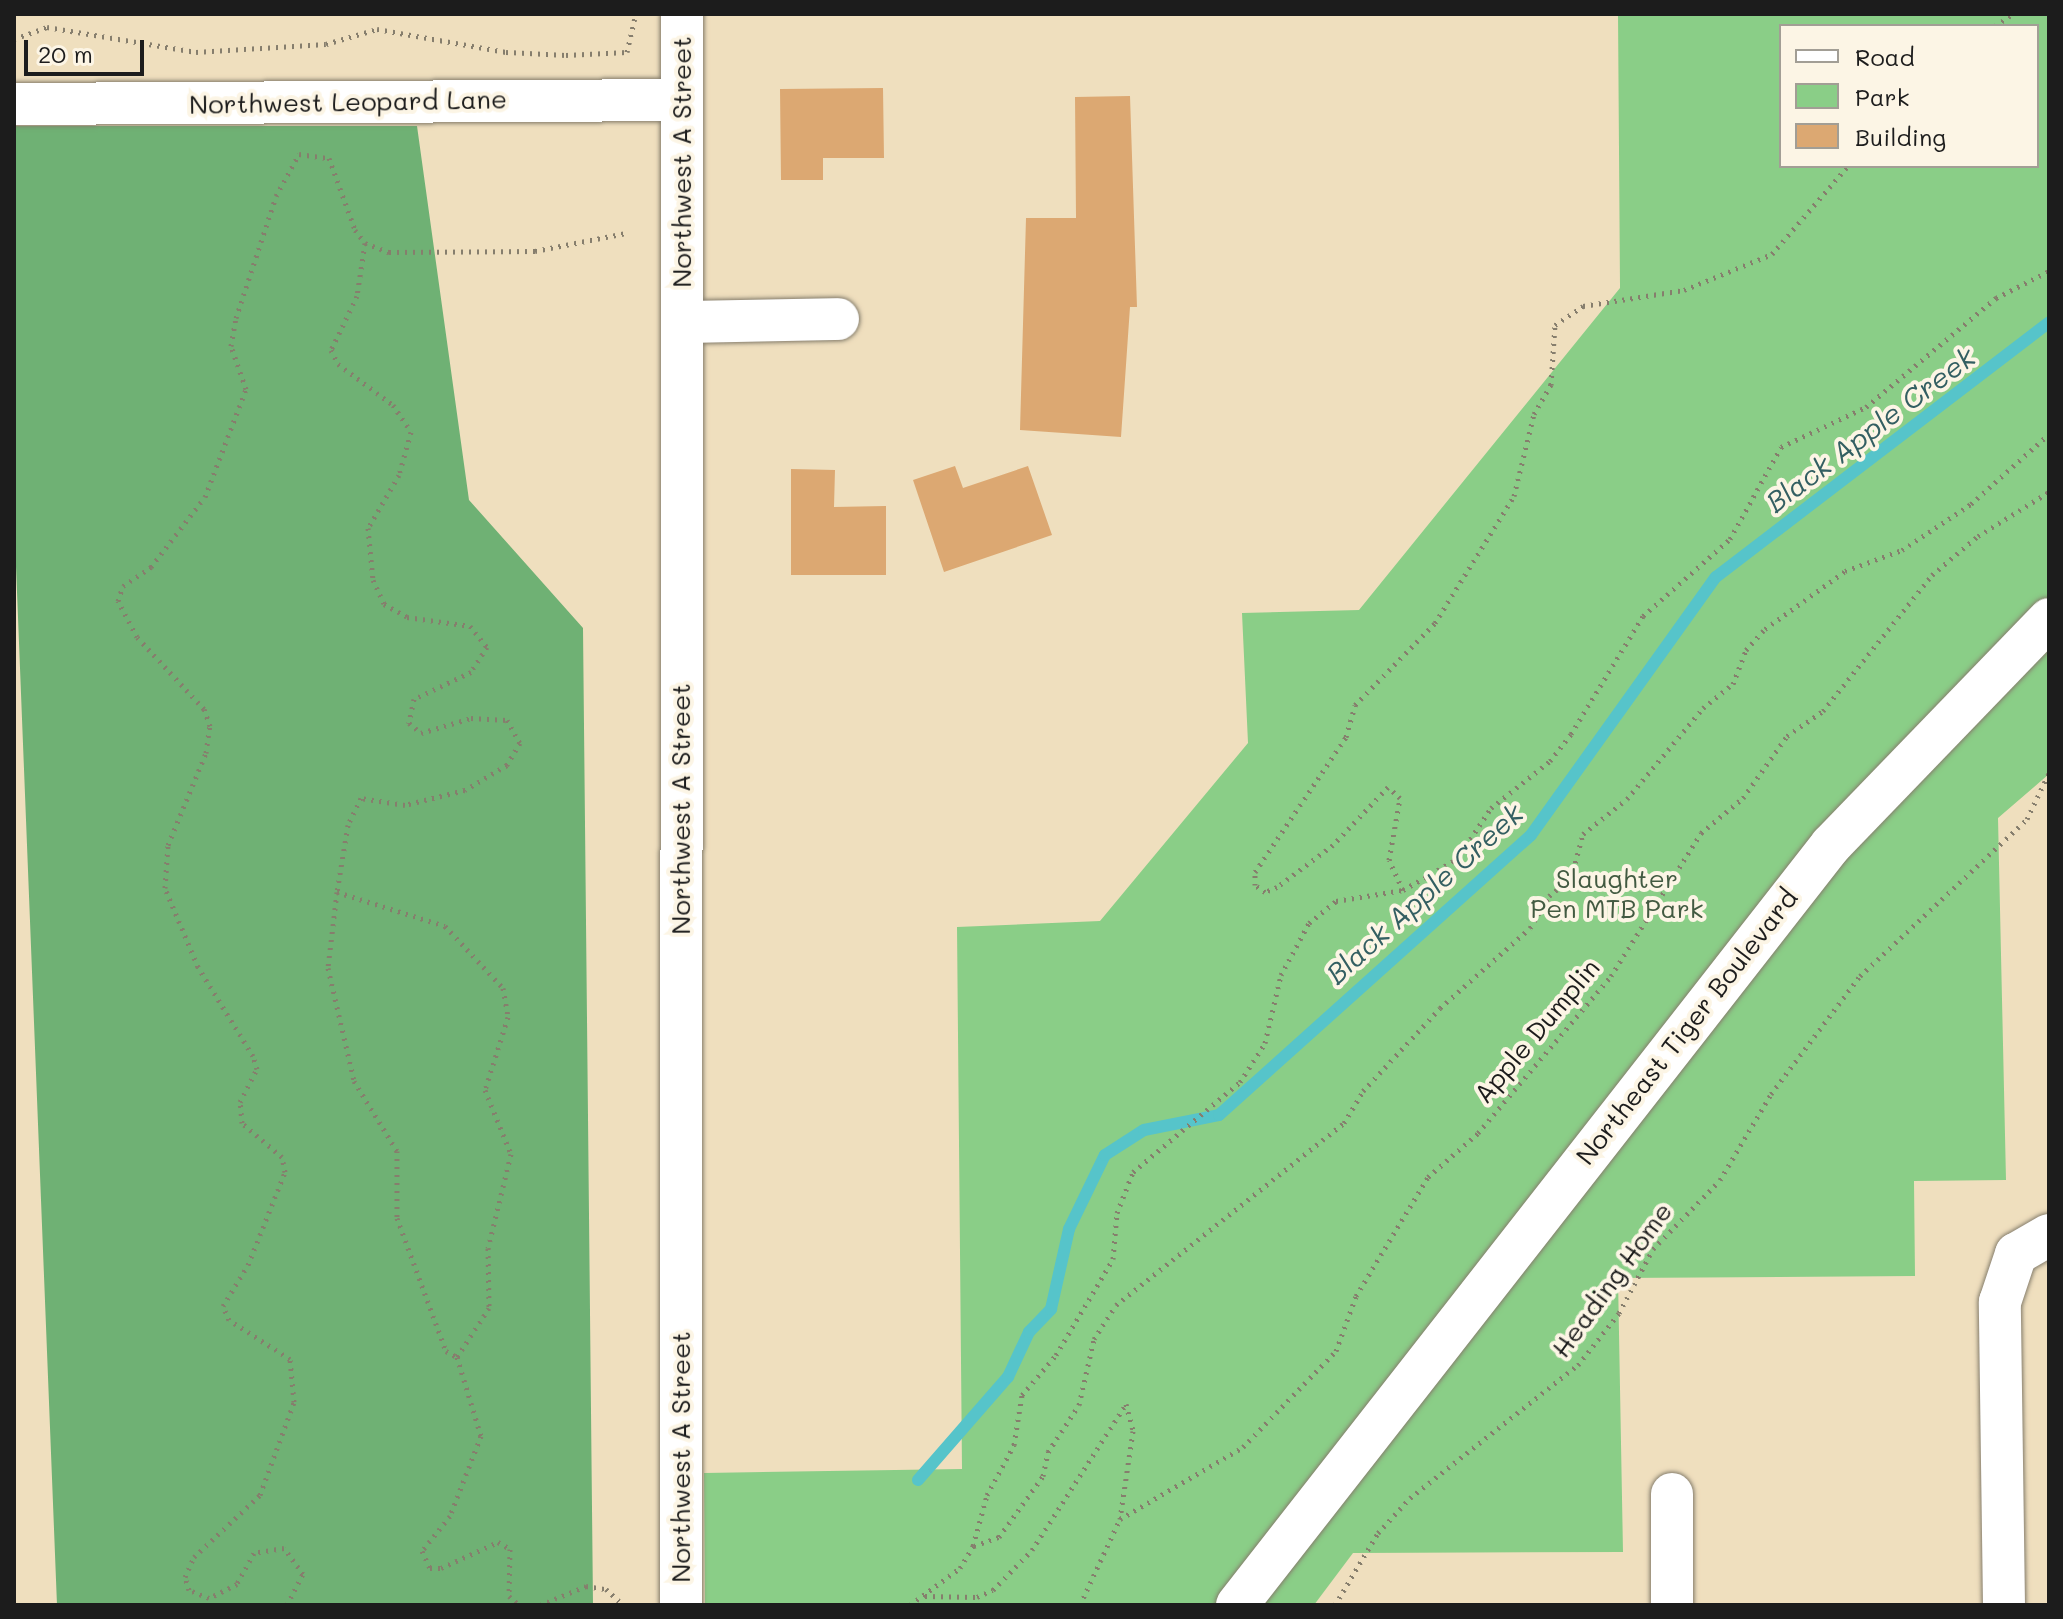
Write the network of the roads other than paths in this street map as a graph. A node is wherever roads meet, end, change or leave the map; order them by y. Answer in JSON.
{"nodes":[{"id":1,"x":682,"y":14,"type":"edge"},
{"id":2,"x":682,"y":100,"type":"junction"},
{"id":3,"x":14,"y":104,"type":"edge"},
{"id":4,"x":838,"y":319,"type":"dead end"},
{"id":5,"x":683,"y":322,"type":"junction"},
{"id":6,"x":2049,"y":619,"type":"edge"},
{"id":7,"x":2032,"y":1245,"type":"edge"},
{"id":8,"x":1672,"y":1494,"type":"dead end"},
{"id":9,"x":681,"y":1605,"type":"edge"},
{"id":10,"x":1237,"y":1605,"type":"edge"},
{"id":11,"x":1672,"y":1605,"type":"edge"},
{"id":12,"x":2004,"y":1605,"type":"edge"}],
"edges":[{"from":1,"to":2,"type":"street","name":"Northwest A Street"},
{"from":2,"to":3,"type":"street","name":"Northwest Leopard Lane"},
{"from":2,"to":5,"type":"street","name":"Northwest A Street"},
{"from":4,"to":5,"type":"street"},
{"from":5,"to":9,"type":"street","name":"Northwest A Street"},
{"from":6,"to":10,"type":"street","name":"Northeast Tiger Boulevard"},
{"from":7,"to":12,"type":"street"},
{"from":8,"to":11,"type":"street"}]}
